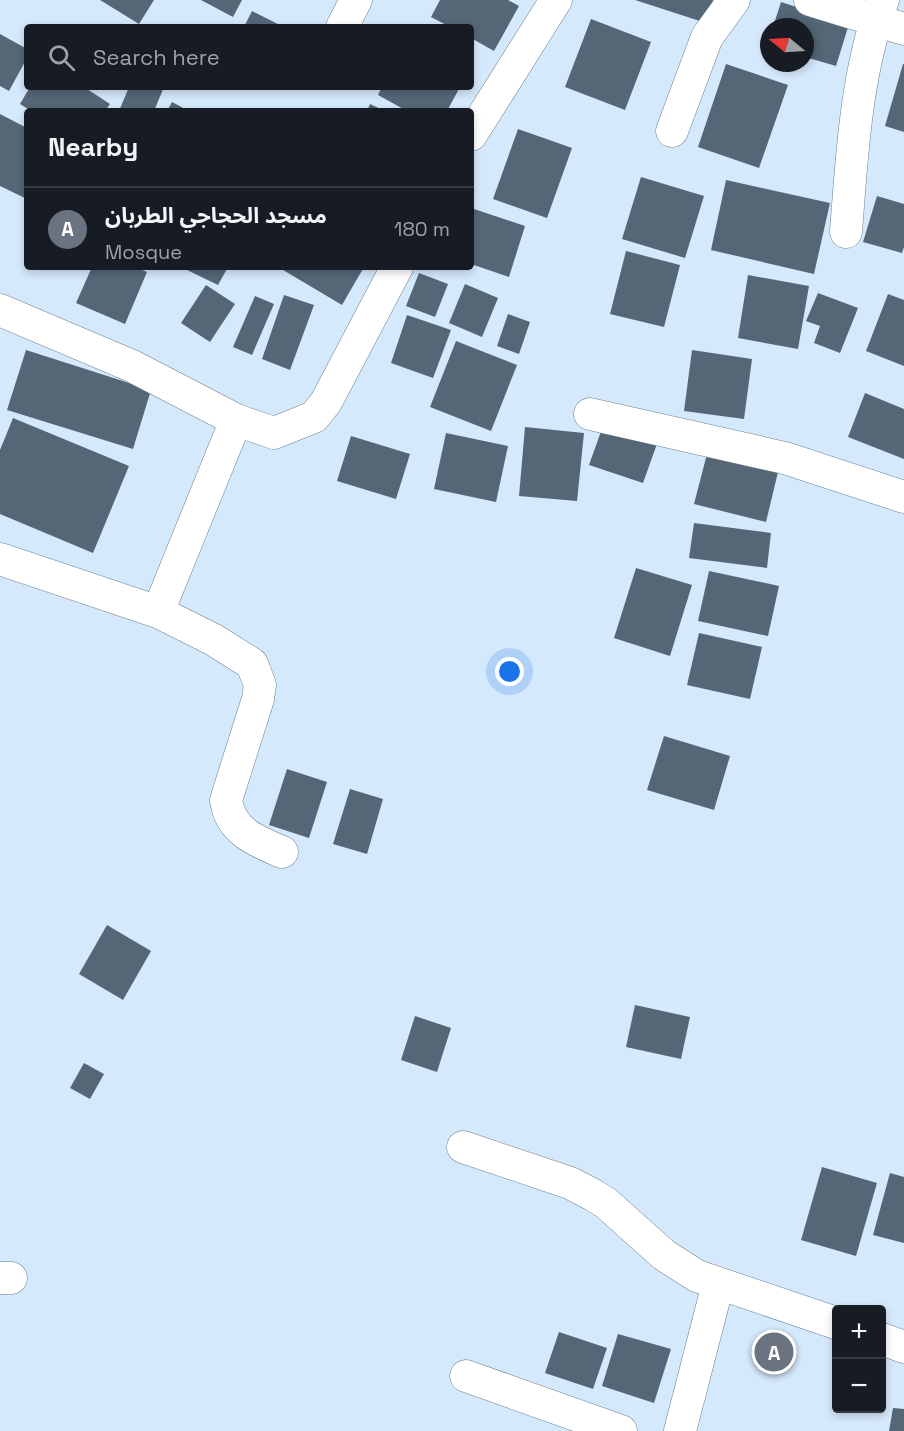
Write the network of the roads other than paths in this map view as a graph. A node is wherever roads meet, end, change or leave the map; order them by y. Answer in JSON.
{"nodes":[{"id":1,"x":356,"y":0,"type":"edge"},
{"id":2,"x":555,"y":0,"type":"edge"},
{"id":3,"x":734,"y":0,"type":"edge"},
{"id":4,"x":810,"y":0,"type":"edge"},
{"id":5,"x":888,"y":16,"type":"edge"},
{"id":6,"x":344,"y":24,"type":"edge"},
{"id":7,"x":474,"y":130,"type":"edge"},
{"id":8,"x":672,"y":131,"type":"dead end"},
{"id":9,"x":846,"y":232,"type":"dead end"},
{"id":10,"x":395,"y":270,"type":"edge"},
{"id":11,"x":0,"y":310,"type":"edge"},
{"id":12,"x":590,"y":414,"type":"dead end"},
{"id":13,"x":236,"y":420,"type":"junction"},
{"id":14,"x":904,"y":497,"type":"edge"},
{"id":15,"x":0,"y":559,"type":"edge"},
{"id":16,"x":158,"y":612,"type":"junction"},
{"id":17,"x":282,"y":852,"type":"dead end"},
{"id":18,"x":464,"y":1147,"type":"dead end"},
{"id":19,"x":718,"y":1284,"type":"junction"},
{"id":20,"x":832,"y":1321,"type":"edge"},
{"id":21,"x":886,"y":1341,"type":"edge"},
{"id":22,"x":904,"y":1347,"type":"edge"},
{"id":23,"x":466,"y":1376,"type":"dead end"},
{"id":24,"x":621,"y":1431,"type":"edge"},
{"id":25,"x":680,"y":1431,"type":"edge"}],
"edges":[{"from":1,"to":6,"type":"street"},
{"from":2,"to":7,"type":"street"},
{"from":3,"to":8,"type":"street"},
{"from":4,"to":5,"type":"street"},
{"from":5,"to":9,"type":"street"},
{"from":10,"to":13,"type":"street"},
{"from":11,"to":13,"type":"street"},
{"from":12,"to":14,"type":"street"},
{"from":13,"to":16,"type":"street"},
{"from":15,"to":16,"type":"street"},
{"from":16,"to":17,"type":"street"},
{"from":18,"to":19,"type":"street"},
{"from":19,"to":20,"type":"street"},
{"from":19,"to":25,"type":"street"},
{"from":21,"to":22,"type":"street"},
{"from":23,"to":24,"type":"street"}]}
